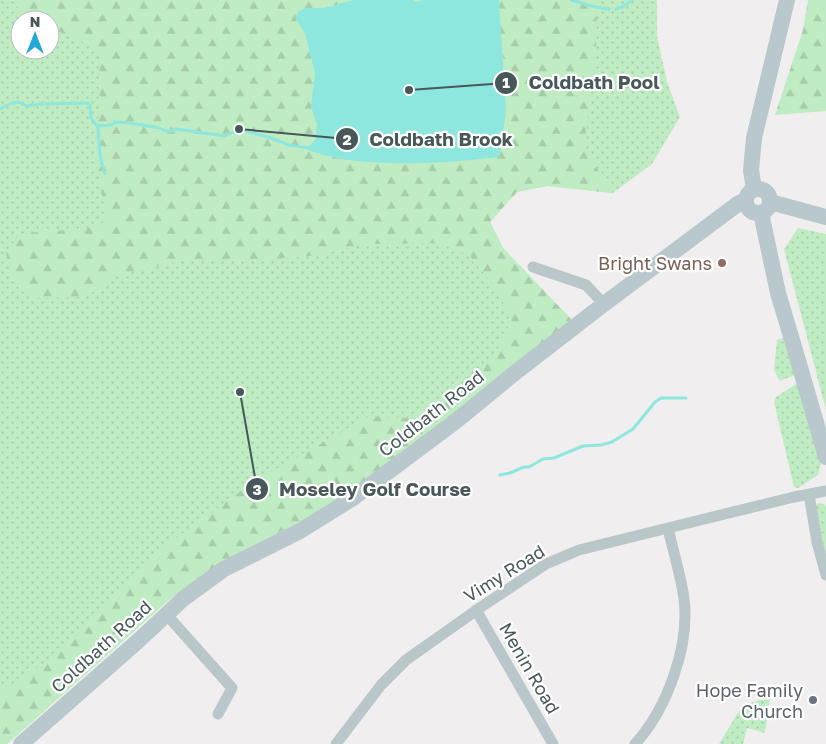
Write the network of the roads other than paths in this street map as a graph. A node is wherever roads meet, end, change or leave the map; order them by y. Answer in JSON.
{"nodes":[{"id":1,"x":787,"y":0,"type":"edge"},
{"id":2,"x":750,"y":195,"type":"junction"},
{"id":3,"x":766,"y":208,"type":"junction"},
{"id":4,"x":826,"y":217,"type":"edge"},
{"id":5,"x":533,"y":267,"type":"dead end"},
{"id":6,"x":604,"y":304,"type":"junction"},
{"id":7,"x":826,"y":457,"type":"edge"},
{"id":8,"x":826,"y":492,"type":"edge"},
{"id":9,"x":809,"y":494,"type":"junction"},
{"id":10,"x":668,"y":528,"type":"junction"},
{"id":11,"x":826,"y":575,"type":"edge"},
{"id":12,"x":476,"y":610,"type":"junction"},
{"id":13,"x":166,"y":614,"type":"junction"},
{"id":14,"x":218,"y":714,"type":"dead end"},
{"id":15,"x":21,"y":744,"type":"edge"},
{"id":16,"x":336,"y":744,"type":"edge"},
{"id":17,"x":554,"y":744,"type":"edge"},
{"id":18,"x":635,"y":744,"type":"edge"}],
"edges":[{"from":1,"to":2,"type":"main road"},
{"from":2,"to":3,"type":"main road"},
{"from":2,"to":6,"type":"main road","name":"Coldbath Road"},
{"from":3,"to":4,"type":"main road"},
{"from":3,"to":7,"type":"main road"},
{"from":5,"to":6,"type":"street"},
{"from":6,"to":13,"type":"main road","name":"Coldbath Road"},
{"from":8,"to":9,"type":"street","name":"Vimy Road"},
{"from":9,"to":10,"type":"street","name":"Vimy Road"},
{"from":9,"to":11,"type":"street"},
{"from":10,"to":12,"type":"street","name":"Vimy Road"},
{"from":10,"to":18,"type":"street"},
{"from":12,"to":16,"type":"street","name":"Vimy Road"},
{"from":12,"to":17,"type":"street","name":"Menin Road"},
{"from":13,"to":14,"type":"street"},
{"from":13,"to":15,"type":"main road","name":"Coldbath Road"}]}
